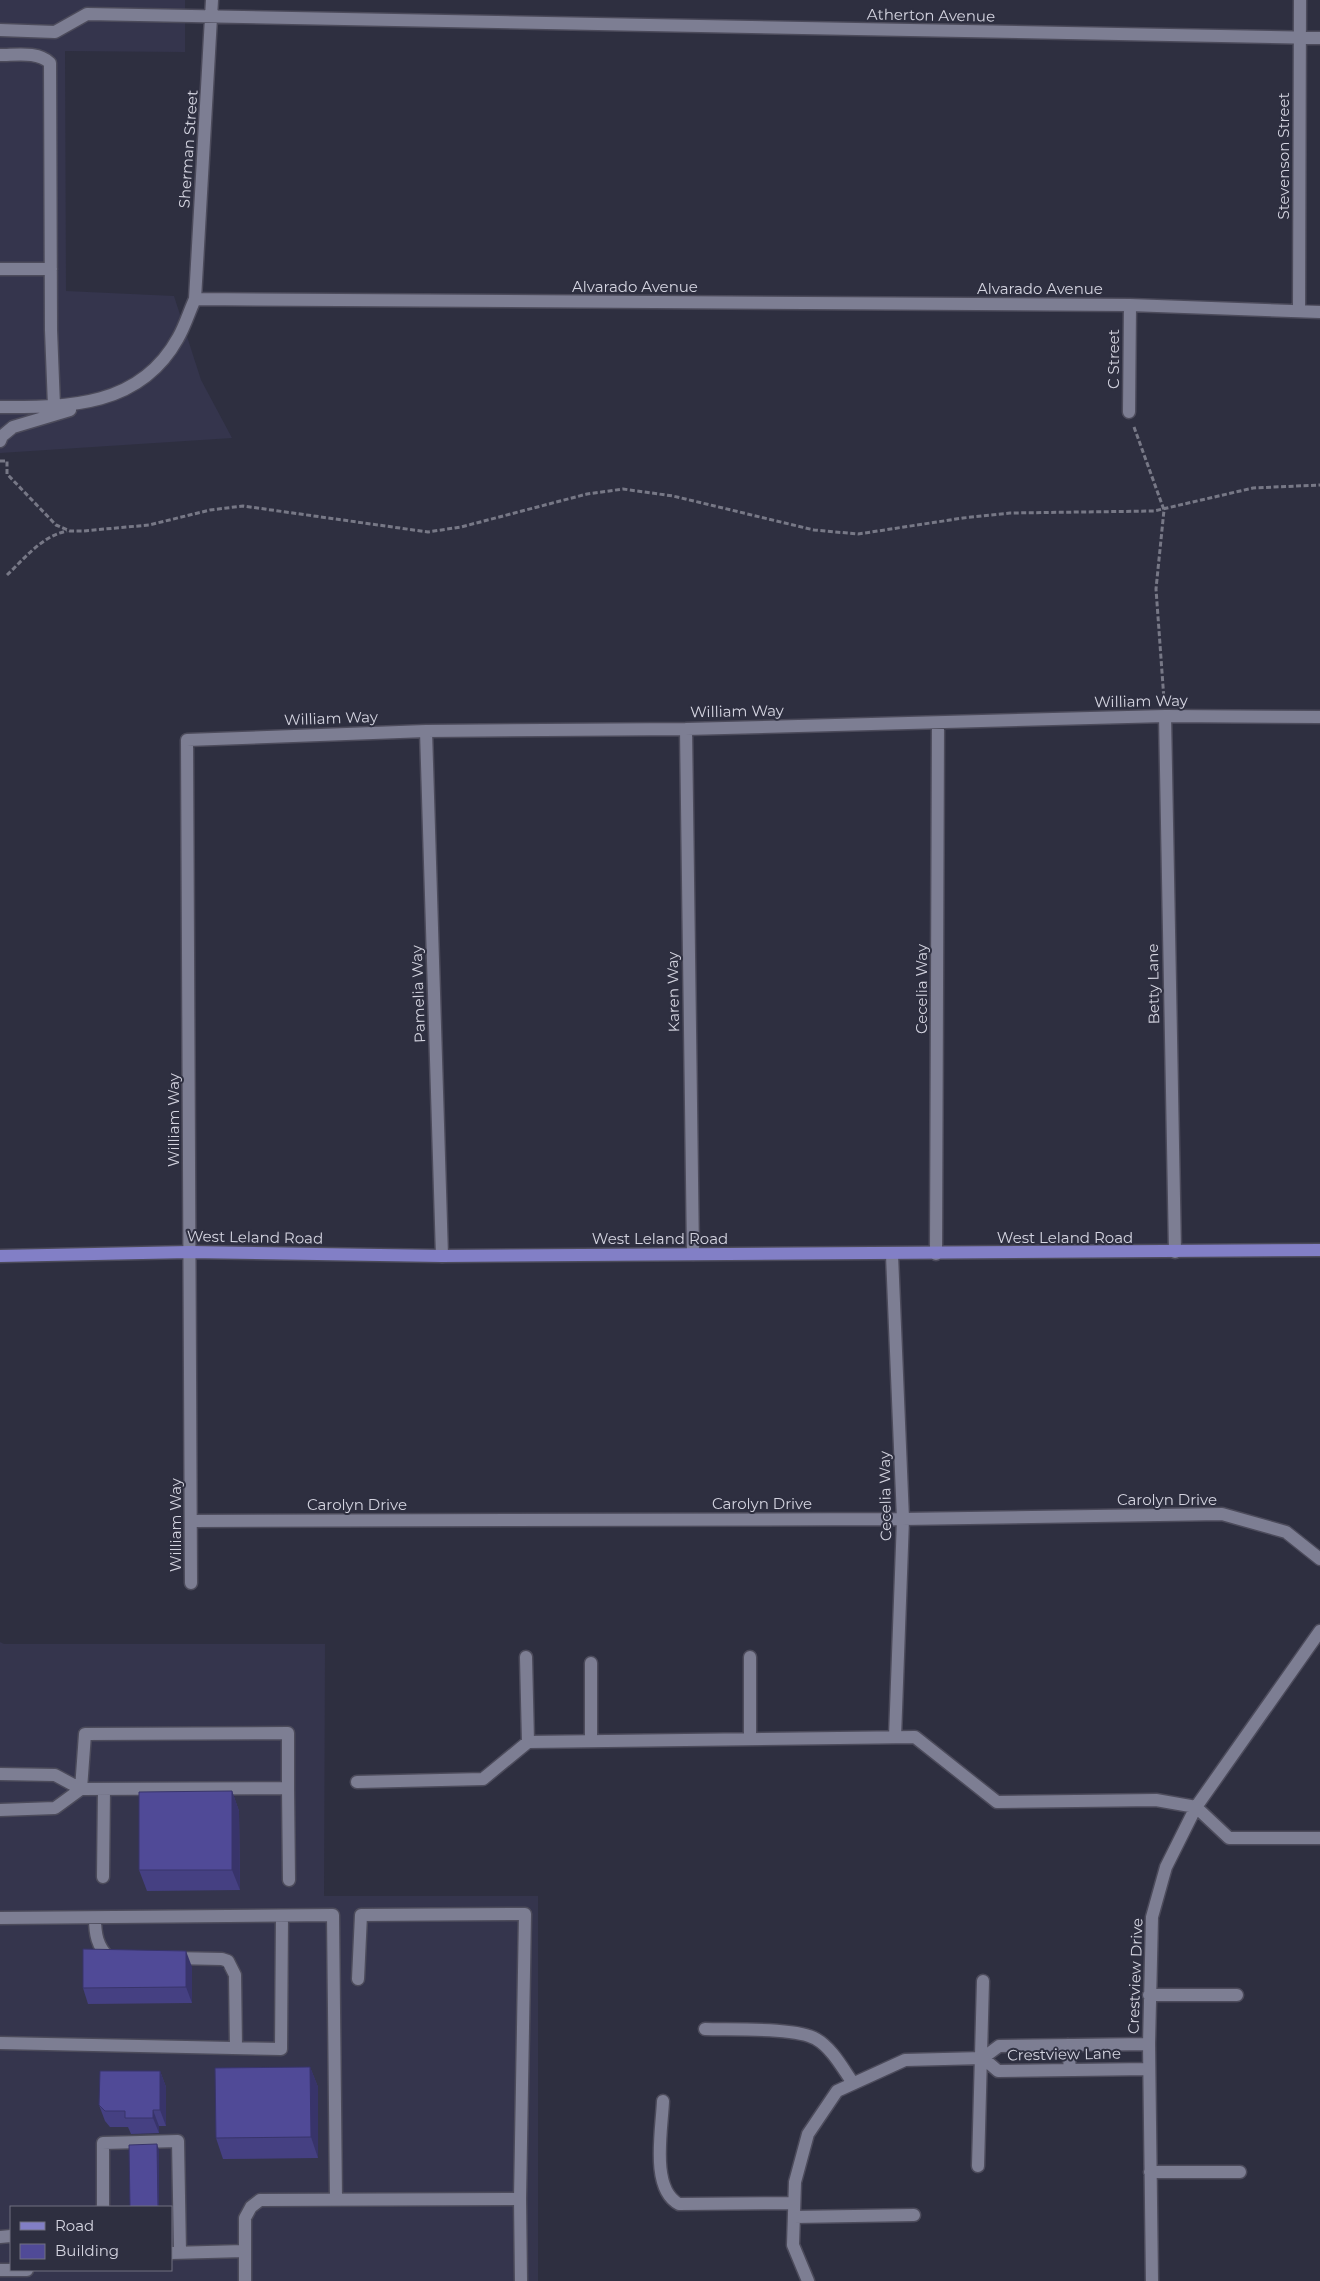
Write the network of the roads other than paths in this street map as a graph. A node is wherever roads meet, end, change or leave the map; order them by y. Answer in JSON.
{"nodes":[{"id":1,"x":212,"y":0,"type":"edge"},
{"id":2,"x":1300,"y":0,"type":"edge"},
{"id":3,"x":212,"y":16,"type":"junction"},
{"id":4,"x":0,"y":30,"type":"edge"},
{"id":5,"x":1299,"y":38,"type":"junction"},
{"id":6,"x":1320,"y":38,"type":"edge"},
{"id":7,"x":0,"y":55,"type":"edge"},
{"id":8,"x":0,"y":269,"type":"edge"},
{"id":9,"x":51,"y":269,"type":"junction"},
{"id":10,"x":194,"y":299,"type":"junction"},
{"id":11,"x":1130,"y":305,"type":"junction"},
{"id":12,"x":1299,"y":311,"type":"junction"},
{"id":13,"x":1320,"y":312,"type":"edge"},
{"id":14,"x":88,"y":403,"type":"junction"},
{"id":15,"x":54,"y":406,"type":"junction"},
{"id":16,"x":0,"y":408,"type":"edge"},
{"id":17,"x":1129,"y":412,"type":"road end"},
{"id":18,"x":0,"y":442,"type":"edge"},
{"id":19,"x":1165,"y":716,"type":"junction"},
{"id":20,"x":1320,"y":717,"type":"edge"},
{"id":21,"x":938,"y":723,"type":"junction"},
{"id":22,"x":686,"y":729,"type":"junction"},
{"id":23,"x":426,"y":731,"type":"junction"},
{"id":24,"x":1320,"y":1250,"type":"edge"},
{"id":25,"x":189,"y":1252,"type":"junction"},
{"id":26,"x":1175,"y":1252,"type":"junction"},
{"id":27,"x":693,"y":1254,"type":"junction"},
{"id":28,"x":892,"y":1254,"type":"junction"},
{"id":29,"x":936,"y":1254,"type":"junction"},
{"id":30,"x":0,"y":1256,"type":"edge"},
{"id":31,"x":442,"y":1256,"type":"junction"},
{"id":32,"x":904,"y":1519,"type":"junction"},
{"id":33,"x":192,"y":1521,"type":"junction"},
{"id":34,"x":1320,"y":1559,"type":"edge"},
{"id":35,"x":192,"y":1583,"type":"dead end"},
{"id":36,"x":1320,"y":1631,"type":"edge"},
{"id":37,"x":526,"y":1657,"type":"dead end"},
{"id":38,"x":750,"y":1657,"type":"dead end"},
{"id":39,"x":591,"y":1663,"type":"dead end"},
{"id":40,"x":895,"y":1737,"type":"junction"},
{"id":41,"x":750,"y":1738,"type":"junction"},
{"id":42,"x":591,"y":1741,"type":"junction"},
{"id":43,"x":528,"y":1742,"type":"junction"},
{"id":44,"x":0,"y":1774,"type":"edge"},
{"id":45,"x":357,"y":1782,"type":"dead end"},
{"id":46,"x":288,"y":1788,"type":"junction"},
{"id":47,"x":81,"y":1789,"type":"junction"},
{"id":48,"x":104,"y":1789,"type":"junction"},
{"id":49,"x":1196,"y":1807,"type":"junction"},
{"id":50,"x":0,"y":1810,"type":"edge"},
{"id":51,"x":1320,"y":1838,"type":"edge"},
{"id":52,"x":103,"y":1877,"type":"dead end"},
{"id":53,"x":289,"y":1880,"type":"dead end"},
{"id":54,"x":282,"y":1916,"type":"junction"},
{"id":55,"x":0,"y":1918,"type":"edge"},
{"id":56,"x":95,"y":1918,"type":"junction"},
{"id":57,"x":128,"y":1958,"type":"edge"},
{"id":58,"x":156,"y":1958,"type":"edge"},
{"id":59,"x":358,"y":1978,"type":"dead end"},
{"id":60,"x":984,"y":1981,"type":"dead end"},
{"id":61,"x":1149,"y":1995,"type":"junction"},
{"id":62,"x":1237,"y":1995,"type":"dead end"},
{"id":63,"x":705,"y":2029,"type":"dead end"},
{"id":64,"x":0,"y":2043,"type":"edge"},
{"id":65,"x":1149,"y":2044,"type":"junction"},
{"id":66,"x":1068,"y":2045,"type":"junction"},
{"id":67,"x":236,"y":2048,"type":"junction"},
{"id":68,"x":983,"y":2058,"type":"junction"},
{"id":69,"x":1149,"y":2069,"type":"junction"},
{"id":70,"x":1070,"y":2070,"type":"junction"},
{"id":71,"x":853,"y":2083,"type":"junction"},
{"id":72,"x":663,"y":2101,"type":"dead end"},
{"id":73,"x":978,"y":2166,"type":"dead end"},
{"id":74,"x":1150,"y":2172,"type":"junction"},
{"id":75,"x":1240,"y":2172,"type":"dead end"},
{"id":76,"x":336,"y":2199,"type":"junction"},
{"id":77,"x":520,"y":2199,"type":"junction"},
{"id":78,"x":794,"y":2203,"type":"junction"},
{"id":79,"x":103,"y":2206,"type":"edge"},
{"id":80,"x":914,"y":2215,"type":"dead end"},
{"id":81,"x":794,"y":2217,"type":"junction"},
{"id":82,"x":244,"y":2250,"type":"junction"},
{"id":83,"x":176,"y":2253,"type":"edge"},
{"id":84,"x":244,"y":2281,"type":"edge"},
{"id":85,"x":521,"y":2281,"type":"edge"},
{"id":86,"x":808,"y":2281,"type":"edge"},
{"id":87,"x":1152,"y":2281,"type":"edge"}],
"edges":[{"from":1,"to":3,"type":"street","name":"Sherman Street"},
{"from":2,"to":5,"type":"street","name":"Stevenson Street"},
{"from":3,"to":4,"type":"street","name":"Atherton Avenue"},
{"from":3,"to":5,"type":"street","name":"Atherton Avenue"},
{"from":3,"to":10,"type":"street","name":"Sherman Street"},
{"from":5,"to":6,"type":"street","name":"Atherton Avenue"},
{"from":5,"to":12,"type":"street","name":"Stevenson Street"},
{"from":7,"to":9,"type":"street"},
{"from":8,"to":9,"type":"street"},
{"from":9,"to":15,"type":"street"},
{"from":10,"to":11,"type":"street","name":"Alvarado Avenue"},
{"from":10,"to":14,"type":"street"},
{"from":11,"to":12,"type":"street","name":"Alvarado Avenue"},
{"from":11,"to":17,"type":"street","name":"C Street"},
{"from":12,"to":13,"type":"street","name":"Alvarado Avenue"},
{"from":14,"to":15,"type":"street"},
{"from":14,"to":18,"type":"street"},
{"from":15,"to":16,"type":"street"},
{"from":19,"to":20,"type":"street","name":"William Way"},
{"from":19,"to":21,"type":"street","name":"William Way"},
{"from":19,"to":26,"type":"street","name":"Betty Lane"},
{"from":21,"to":22,"type":"street","name":"William Way"},
{"from":21,"to":29,"type":"street","name":"Cecelia Way"},
{"from":22,"to":23,"type":"street","name":"William Way"},
{"from":22,"to":27,"type":"street","name":"Karen Way"},
{"from":23,"to":25,"type":"street","name":"William Way"},
{"from":23,"to":31,"type":"street","name":"Pamelia Way"},
{"from":24,"to":26,"type":"main road","name":"West Leland Road"},
{"from":25,"to":30,"type":"main road","name":"West Leland Road"},
{"from":25,"to":31,"type":"main road","name":"West Leland Road"},
{"from":25,"to":33,"type":"street","name":"William Way"},
{"from":26,"to":29,"type":"main road","name":"West Leland Road"},
{"from":27,"to":28,"type":"main road","name":"West Leland Road"},
{"from":27,"to":31,"type":"main road","name":"West Leland Road"},
{"from":28,"to":29,"type":"main road","name":"West Leland Road"},
{"from":28,"to":32,"type":"street","name":"Cecelia Way"},
{"from":32,"to":33,"type":"street","name":"Carolyn Drive"},
{"from":32,"to":34,"type":"street","name":"Carolyn Drive"},
{"from":32,"to":40,"type":"street","name":"Cecelia Way"},
{"from":33,"to":35,"type":"street","name":"William Way"},
{"from":36,"to":49,"type":"street","name":"Crestview Drive"},
{"from":37,"to":43,"type":"street"},
{"from":38,"to":41,"type":"street"},
{"from":39,"to":42,"type":"street"},
{"from":40,"to":41,"type":"street"},
{"from":40,"to":49,"type":"street"},
{"from":41,"to":42,"type":"street"},
{"from":42,"to":43,"type":"street"},
{"from":43,"to":45,"type":"street"},
{"from":44,"to":47,"type":"street"},
{"from":46,"to":47,"type":"street"},
{"from":46,"to":48,"type":"street"},
{"from":46,"to":53,"type":"street"},
{"from":47,"to":48,"type":"street"},
{"from":47,"to":50,"type":"street"},
{"from":48,"to":52,"type":"street"},
{"from":49,"to":51,"type":"street"},
{"from":49,"to":61,"type":"street","name":"Crestview Drive"},
{"from":54,"to":56,"type":"street"},
{"from":54,"to":67,"type":"street"},
{"from":54,"to":76,"type":"street"},
{"from":55,"to":56,"type":"street"},
{"from":56,"to":57,"type":"street"},
{"from":58,"to":67,"type":"street"},
{"from":59,"to":77,"type":"street"},
{"from":60,"to":68,"type":"street"},
{"from":61,"to":62,"type":"street"},
{"from":61,"to":65,"type":"street","name":"Crestview Drive"},
{"from":63,"to":71,"type":"street"},
{"from":64,"to":67,"type":"street"},
{"from":65,"to":66,"type":"street","name":"Crestview Lane"},
{"from":65,"to":69,"type":"street","name":"Crestview Drive"},
{"from":66,"to":68,"type":"street","name":"Crestview Lane"},
{"from":66,"to":70,"type":"street"},
{"from":68,"to":70,"type":"street","name":"Crestview Lane"},
{"from":68,"to":71,"type":"street","name":"Crestview Lane"},
{"from":68,"to":73,"type":"street"},
{"from":69,"to":70,"type":"street","name":"Crestview Lane"},
{"from":69,"to":74,"type":"street","name":"Crestview Drive"},
{"from":71,"to":78,"type":"street","name":"Crestview Lane"},
{"from":72,"to":78,"type":"street"},
{"from":74,"to":75,"type":"street"},
{"from":74,"to":87,"type":"street","name":"Crestview Drive"},
{"from":76,"to":77,"type":"street"},
{"from":76,"to":82,"type":"street"},
{"from":77,"to":85,"type":"street"},
{"from":78,"to":81,"type":"street","name":"Crestview Lane"},
{"from":79,"to":83,"type":"street"},
{"from":80,"to":81,"type":"street"},
{"from":81,"to":86,"type":"street","name":"Crestview Lane"},
{"from":82,"to":83,"type":"street"},
{"from":82,"to":84,"type":"street"}]}
